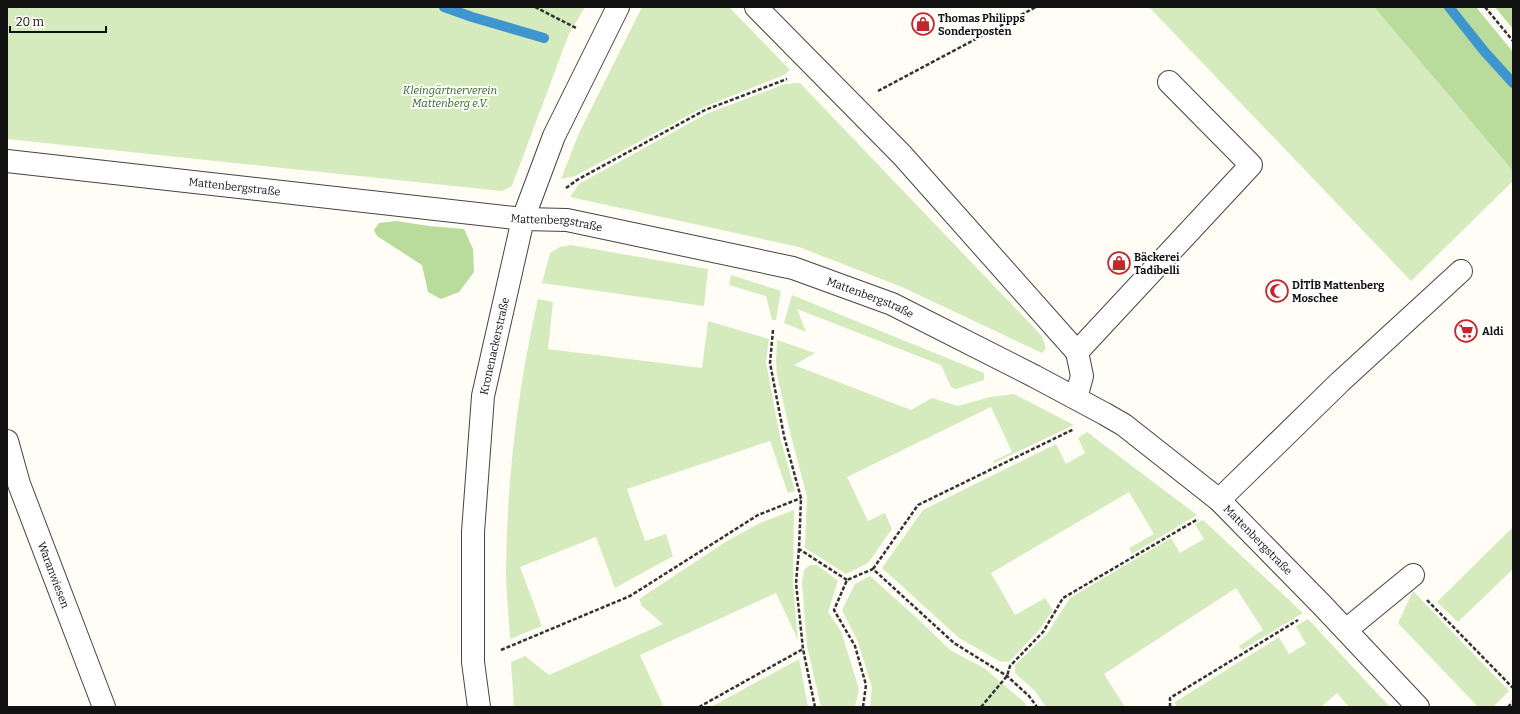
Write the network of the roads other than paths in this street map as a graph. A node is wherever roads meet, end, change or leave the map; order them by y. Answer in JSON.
{"nodes":[{"id":1,"x":618,"y":7,"type":"edge"},
{"id":2,"x":756,"y":7,"type":"edge"},
{"id":3,"x":1169,"y":82,"type":"dead end"},
{"id":4,"x":7,"y":160,"type":"edge"},
{"id":5,"x":523,"y":219,"type":"junction"},
{"id":6,"x":1461,"y":271,"type":"dead end"},
{"id":7,"x":1077,"y":352,"type":"junction"},
{"id":8,"x":1076,"y":398,"type":"junction"},
{"id":9,"x":7,"y":441,"type":"edge"},
{"id":10,"x":1219,"y":500,"type":"junction"},
{"id":11,"x":1410,"y":577,"type":"road end"},
{"id":12,"x":1346,"y":630,"type":"junction"},
{"id":13,"x":104,"y":707,"type":"edge"},
{"id":14,"x":479,"y":707,"type":"edge"},
{"id":15,"x":1418,"y":707,"type":"edge"}],
"edges":[{"from":1,"to":5,"type":"street","name":"Kronenackerstraße"},
{"from":2,"to":7,"type":"street"},
{"from":3,"to":7,"type":"street"},
{"from":4,"to":5,"type":"street","name":"Mattenbergstraße"},
{"from":5,"to":8,"type":"street","name":"Mattenbergstraße"},
{"from":5,"to":14,"type":"street","name":"Kronenackerstraße"},
{"from":6,"to":10,"type":"street"},
{"from":7,"to":8,"type":"street"},
{"from":8,"to":10,"type":"street","name":"Mattenbergstraße"},
{"from":9,"to":13,"type":"street","name":"Waranwiesen"},
{"from":10,"to":12,"type":"street","name":"Mattenbergstraße"},
{"from":11,"to":12,"type":"street"},
{"from":12,"to":15,"type":"street","name":"Mattenbergstraße"}]}
